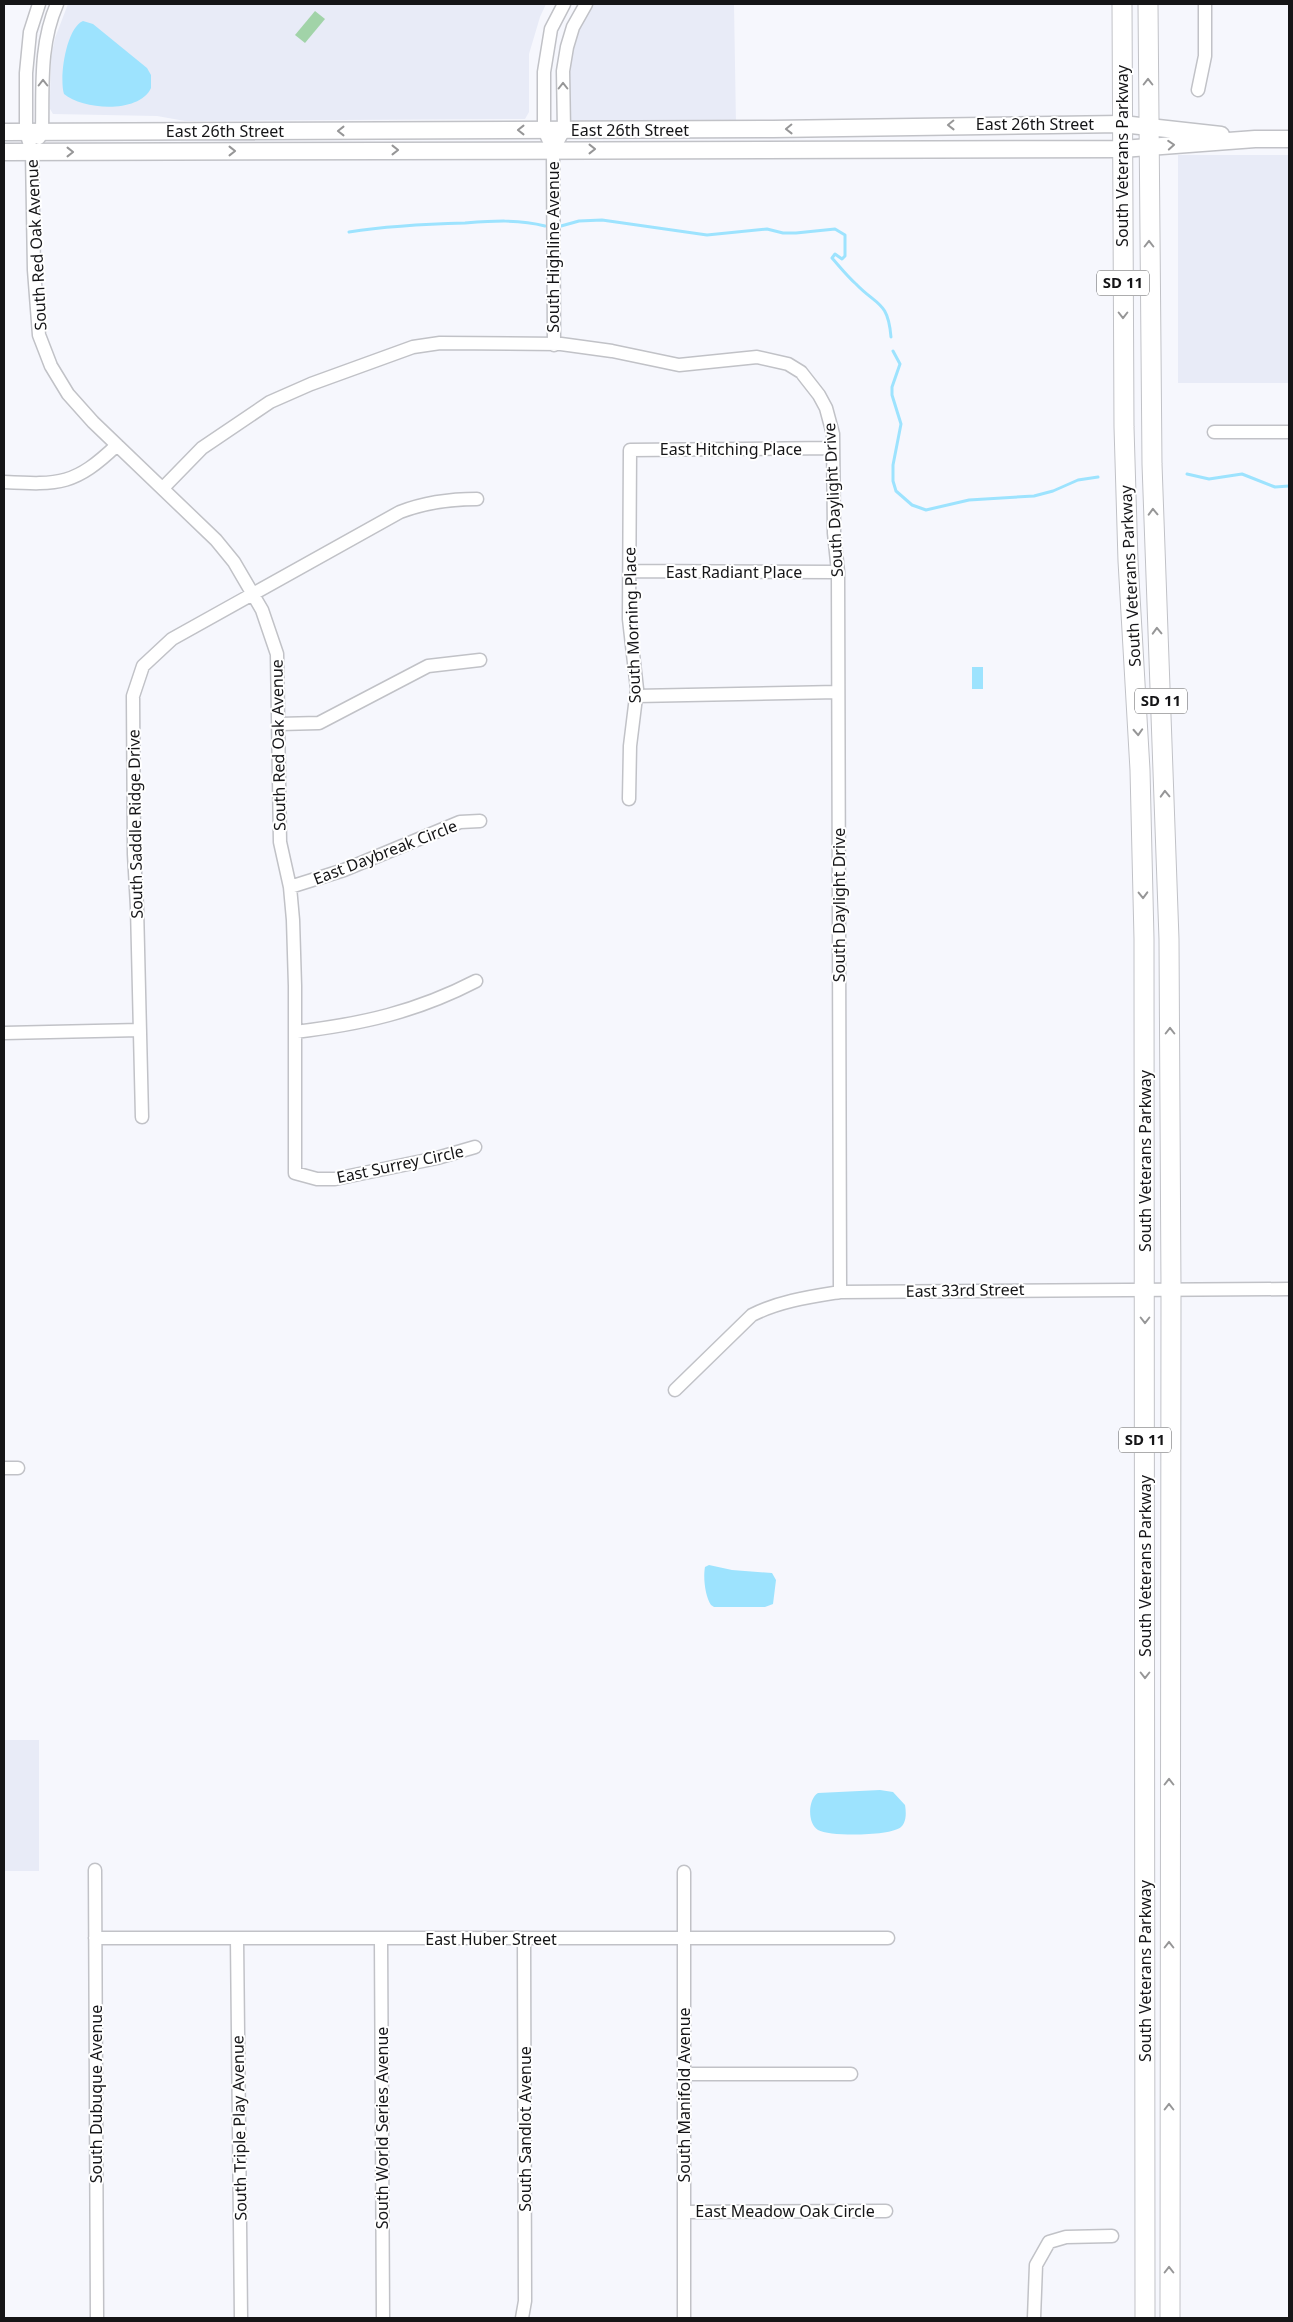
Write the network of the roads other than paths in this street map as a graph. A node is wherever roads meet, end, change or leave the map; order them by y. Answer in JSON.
{"nodes":[{"id":1,"x":39,"y":4,"type":"edge"},
{"id":2,"x":58,"y":4,"type":"edge"},
{"id":3,"x":564,"y":4,"type":"edge"},
{"id":4,"x":586,"y":4,"type":"edge"},
{"id":5,"x":1122,"y":4,"type":"edge"},
{"id":6,"x":1148,"y":4,"type":"edge"},
{"id":7,"x":1205,"y":4,"type":"edge"},
{"id":8,"x":1198,"y":90,"type":"dead end"},
{"id":9,"x":1122,"y":124,"type":"junction"},
{"id":10,"x":1148,"y":127,"type":"junction"},
{"id":11,"x":544,"y":130,"type":"junction"},
{"id":12,"x":564,"y":130,"type":"junction"},
{"id":13,"x":4,"y":132,"type":"edge"},
{"id":14,"x":34,"y":132,"type":"junction"},
{"id":15,"x":1255,"y":139,"type":"junction"},
{"id":16,"x":1289,"y":139,"type":"edge"},
{"id":17,"x":1148,"y":147,"type":"junction"},
{"id":18,"x":1122,"y":149,"type":"junction"},
{"id":19,"x":553,"y":150,"type":"junction"},
{"id":20,"x":4,"y":152,"type":"edge"},
{"id":21,"x":32,"y":152,"type":"junction"},
{"id":22,"x":554,"y":344,"type":"junction"},
{"id":23,"x":1214,"y":432,"type":"dead end"},
{"id":24,"x":1289,"y":432,"type":"edge"},
{"id":25,"x":117,"y":445,"type":"junction"},
{"id":26,"x":833,"y":448,"type":"junction"},
{"id":27,"x":630,"y":450,"type":"joint"},
{"id":28,"x":4,"y":482,"type":"edge"},
{"id":29,"x":162,"y":488,"type":"junction"},
{"id":30,"x":477,"y":498,"type":"dead end"},
{"id":31,"x":630,"y":571,"type":"junction"},
{"id":32,"x":838,"y":572,"type":"junction"},
{"id":33,"x":254,"y":594,"type":"junction"},
{"id":34,"x":480,"y":660,"type":"dead end"},
{"id":35,"x":838,"y":692,"type":"junction"},
{"id":36,"x":636,"y":696,"type":"junction"},
{"id":37,"x":279,"y":724,"type":"junction"},
{"id":38,"x":630,"y":799,"type":"dead end"},
{"id":39,"x":480,"y":821,"type":"dead end"},
{"id":40,"x":290,"y":887,"type":"junction"},
{"id":41,"x":476,"y":982,"type":"dead end"},
{"id":42,"x":140,"y":1030,"type":"junction"},
{"id":43,"x":295,"y":1032,"type":"junction"},
{"id":44,"x":4,"y":1033,"type":"edge"},
{"id":45,"x":142,"y":1117,"type":"dead end"},
{"id":46,"x":475,"y":1147,"type":"dead end"},
{"id":47,"x":295,"y":1173,"type":"joint"},
{"id":48,"x":1145,"y":1288,"type":"junction"},
{"id":49,"x":1171,"y":1288,"type":"junction"},
{"id":50,"x":1289,"y":1288,"type":"edge"},
{"id":51,"x":840,"y":1292,"type":"junction"},
{"id":52,"x":675,"y":1390,"type":"dead end"},
{"id":53,"x":4,"y":1468,"type":"edge"},
{"id":54,"x":18,"y":1468,"type":"dead end"},
{"id":55,"x":95,"y":1870,"type":"dead end"},
{"id":56,"x":684,"y":1872,"type":"dead end"},
{"id":57,"x":95,"y":1938,"type":"junction"},
{"id":58,"x":237,"y":1938,"type":"junction"},
{"id":59,"x":381,"y":1938,"type":"junction"},
{"id":60,"x":683,"y":1938,"type":"junction"},
{"id":61,"x":888,"y":1938,"type":"dead end"},
{"id":62,"x":524,"y":1939,"type":"junction"},
{"id":63,"x":684,"y":2074,"type":"junction"},
{"id":64,"x":851,"y":2074,"type":"dead end"},
{"id":65,"x":886,"y":2211,"type":"dead end"},
{"id":66,"x":684,"y":2212,"type":"junction"},
{"id":67,"x":1112,"y":2236,"type":"dead end"},
{"id":68,"x":98,"y":2318,"type":"edge"},
{"id":69,"x":241,"y":2318,"type":"edge"},
{"id":70,"x":383,"y":2318,"type":"edge"},
{"id":71,"x":522,"y":2318,"type":"edge"},
{"id":72,"x":684,"y":2318,"type":"edge"},
{"id":73,"x":1034,"y":2318,"type":"edge"},
{"id":74,"x":1145,"y":2318,"type":"edge"},
{"id":75,"x":1170,"y":2318,"type":"edge"}],
"edges":[{"from":1,"to":14,"type":"street"},
{"from":14,"to":2,"type":"street","one_way":true},
{"from":3,"to":11,"type":"street","name":"South Highline Avenue"},
{"from":12,"to":4,"type":"street","name":"South Highline Avenue","one_way":true},
{"from":5,"to":9,"type":"highway","name":"South Veterans Parkway","number":"SD 11"},
{"from":10,"to":6,"type":"highway","name":"South Veterans Parkway","number":"SD 11","one_way":true},
{"from":7,"to":8,"type":"street"},
{"from":9,"to":10,"type":"main road","name":"East 26th Street"},
{"from":9,"to":12,"type":"main road","name":"East 26th Street","one_way":true},
{"from":9,"to":18,"type":"highway","name":"South Veterans Parkway","number":"SD 11"},
{"from":10,"to":15,"type":"main road","name":"East 26th Street"},
{"from":10,"to":17,"type":"highway","name":"South Veterans Parkway","number":"SD 11"},
{"from":11,"to":12,"type":"main road","name":"East 26th Street"},
{"from":11,"to":14,"type":"main road","name":"East 26th Street","one_way":true},
{"from":11,"to":19,"type":"street","name":"South Highline Avenue"},
{"from":12,"to":19,"type":"street","name":"South Highline Avenue"},
{"from":13,"to":14,"type":"main road","name":"East 26th Street"},
{"from":14,"to":21,"type":"street"},
{"from":15,"to":16,"type":"main road","name":"East 26th Street"},
{"from":17,"to":15,"type":"main road","name":"East 26th Street","one_way":true},
{"from":17,"to":18,"type":"main road","name":"East 26th Street"},
{"from":49,"to":17,"type":"highway","name":"South Veterans Parkway","number":"SD 11","one_way":true},
{"from":19,"to":18,"type":"main road","name":"East 26th Street","one_way":true},
{"from":18,"to":48,"type":"highway","name":"South Veterans Parkway","number":"SD 11","one_way":true},
{"from":21,"to":19,"type":"main road","name":"East 26th Street","one_way":true},
{"from":19,"to":22,"type":"street","name":"South Highline Avenue"},
{"from":20,"to":21,"type":"main road","name":"East 26th Street"},
{"from":21,"to":25,"type":"street","name":"South Red Oak Avenue"},
{"from":22,"to":26,"type":"street","name":"South Daylight Drive"},
{"from":22,"to":29,"type":"street","name":"South Daylight Drive"},
{"from":23,"to":24,"type":"street"},
{"from":25,"to":28,"type":"street"},
{"from":25,"to":29,"type":"street","name":"South Red Oak Avenue"},
{"from":26,"to":27,"type":"street","name":"East Hitching Place"},
{"from":26,"to":32,"type":"street","name":"South Daylight Drive"},
{"from":27,"to":31,"type":"street","name":"South Morning Place"},
{"from":29,"to":33,"type":"street","name":"South Red Oak Avenue"},
{"from":30,"to":33,"type":"street","name":"South Saddle Ridge Drive"},
{"from":31,"to":32,"type":"street","name":"East Radiant Place"},
{"from":31,"to":36,"type":"street","name":"South Morning Place"},
{"from":32,"to":35,"type":"street","name":"South Daylight Drive"},
{"from":33,"to":37,"type":"street","name":"South Red Oak Avenue"},
{"from":33,"to":42,"type":"street","name":"South Saddle Ridge Drive"},
{"from":34,"to":37,"type":"street"},
{"from":35,"to":36,"type":"street"},
{"from":35,"to":51,"type":"street","name":"South Daylight Drive"},
{"from":36,"to":38,"type":"street","name":"South Morning Place"},
{"from":37,"to":40,"type":"street","name":"South Red Oak Avenue"},
{"from":39,"to":40,"type":"street","name":"East Daybreak Circle"},
{"from":40,"to":43,"type":"street","name":"South Red Oak Avenue"},
{"from":41,"to":43,"type":"street"},
{"from":42,"to":44,"type":"street"},
{"from":42,"to":45,"type":"street","name":"South Saddle Ridge Drive"},
{"from":43,"to":47,"type":"street","name":"South Red Oak Avenue"},
{"from":46,"to":47,"type":"street","name":"East Surrey Circle"},
{"from":48,"to":49,"type":"street","name":"East 33rd Street"},
{"from":48,"to":51,"type":"street","name":"East 33rd Street"},
{"from":48,"to":74,"type":"highway","name":"South Veterans Parkway","number":"SD 11","one_way":true},
{"from":49,"to":50,"type":"street","name":"East 33rd Street"},
{"from":75,"to":49,"type":"highway","name":"South Veterans Parkway","number":"SD 11","one_way":true},
{"from":51,"to":52,"type":"street","name":"East 33rd Street"},
{"from":53,"to":54,"type":"street"},
{"from":55,"to":57,"type":"street","name":"South Dubuque Avenue"},
{"from":56,"to":60,"type":"street","name":"South Manifold Avenue"},
{"from":57,"to":58,"type":"street","name":"East Huber Street"},
{"from":57,"to":68,"type":"street","name":"South Dubuque Avenue"},
{"from":58,"to":59,"type":"street","name":"East Huber Street"},
{"from":58,"to":69,"type":"street","name":"South Triple Play Avenue"},
{"from":59,"to":62,"type":"street","name":"East Huber Street"},
{"from":59,"to":70,"type":"street","name":"South World Series Avenue"},
{"from":60,"to":61,"type":"street","name":"East Huber Street"},
{"from":60,"to":62,"type":"street","name":"East Huber Street"},
{"from":60,"to":63,"type":"street","name":"South Manifold Avenue"},
{"from":62,"to":71,"type":"street","name":"South Sandlot Avenue"},
{"from":63,"to":64,"type":"street"},
{"from":63,"to":66,"type":"street","name":"South Manifold Avenue"},
{"from":65,"to":66,"type":"street","name":"East Meadow Oak Circle"},
{"from":66,"to":72,"type":"street","name":"South Manifold Avenue"},
{"from":67,"to":73,"type":"street"}]}
